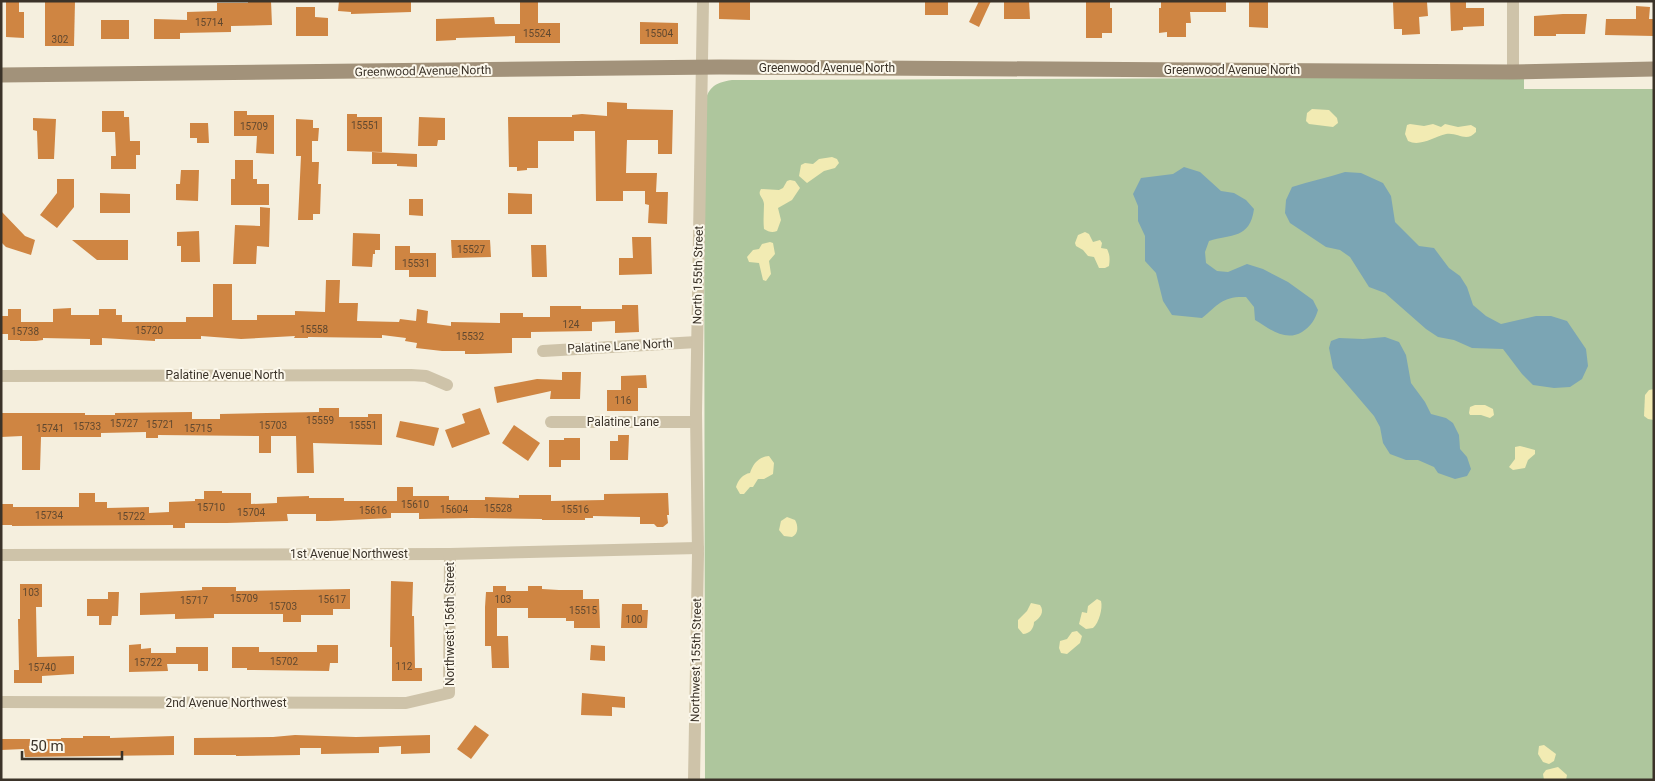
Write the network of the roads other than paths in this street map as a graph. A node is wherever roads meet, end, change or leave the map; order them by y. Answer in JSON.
{"nodes":[{"id":1,"x":703,"y":1,"type":"edge"},
{"id":2,"x":1513,"y":1,"type":"edge"},
{"id":3,"x":702,"y":67,"type":"junction"},
{"id":4,"x":1654,"y":69,"type":"edge"},
{"id":5,"x":1513,"y":72,"type":"junction"},
{"id":6,"x":1,"y":75,"type":"edge"},
{"id":7,"x":697,"y":342,"type":"junction"},
{"id":8,"x":543,"y":351,"type":"dead end"},
{"id":9,"x":1,"y":376,"type":"edge"},
{"id":10,"x":447,"y":385,"type":"dead end"},
{"id":11,"x":551,"y":422,"type":"dead end"},
{"id":12,"x":696,"y":422,"type":"junction"},
{"id":13,"x":698,"y":548,"type":"junction"},
{"id":14,"x":450,"y":554,"type":"junction"},
{"id":15,"x":1,"y":555,"type":"edge"},
{"id":16,"x":449,"y":693,"type":"joint"},
{"id":17,"x":1,"y":702,"type":"edge"},
{"id":18,"x":694,"y":776,"type":"edge"}],
"edges":[{"from":1,"to":3,"type":"street","name":"North 155th Street"},
{"from":2,"to":5,"type":"street"},
{"from":3,"to":5,"type":"street","name":"Greenwood Avenue North"},
{"from":3,"to":6,"type":"street","name":"Greenwood Avenue North"},
{"from":3,"to":7,"type":"street","name":"North 155th Street"},
{"from":4,"to":5,"type":"street","name":"Greenwood Avenue North"},
{"from":7,"to":8,"type":"street","name":"Palatine Lane North"},
{"from":7,"to":12,"type":"street","name":"North 155th Street"},
{"from":9,"to":10,"type":"street","name":"Palatine Avenue North"},
{"from":11,"to":12,"type":"street","name":"Palatine Lane"},
{"from":12,"to":13,"type":"street","name":"North 155th Street"},
{"from":13,"to":14,"type":"street","name":"1st Avenue Northwest"},
{"from":13,"to":18,"type":"street","name":"Northwest 155th Street"},
{"from":14,"to":15,"type":"street","name":"1st Avenue Northwest"},
{"from":14,"to":16,"type":"street","name":"Northwest 156th Street"},
{"from":16,"to":17,"type":"street","name":"2nd Avenue Northwest"}]}
